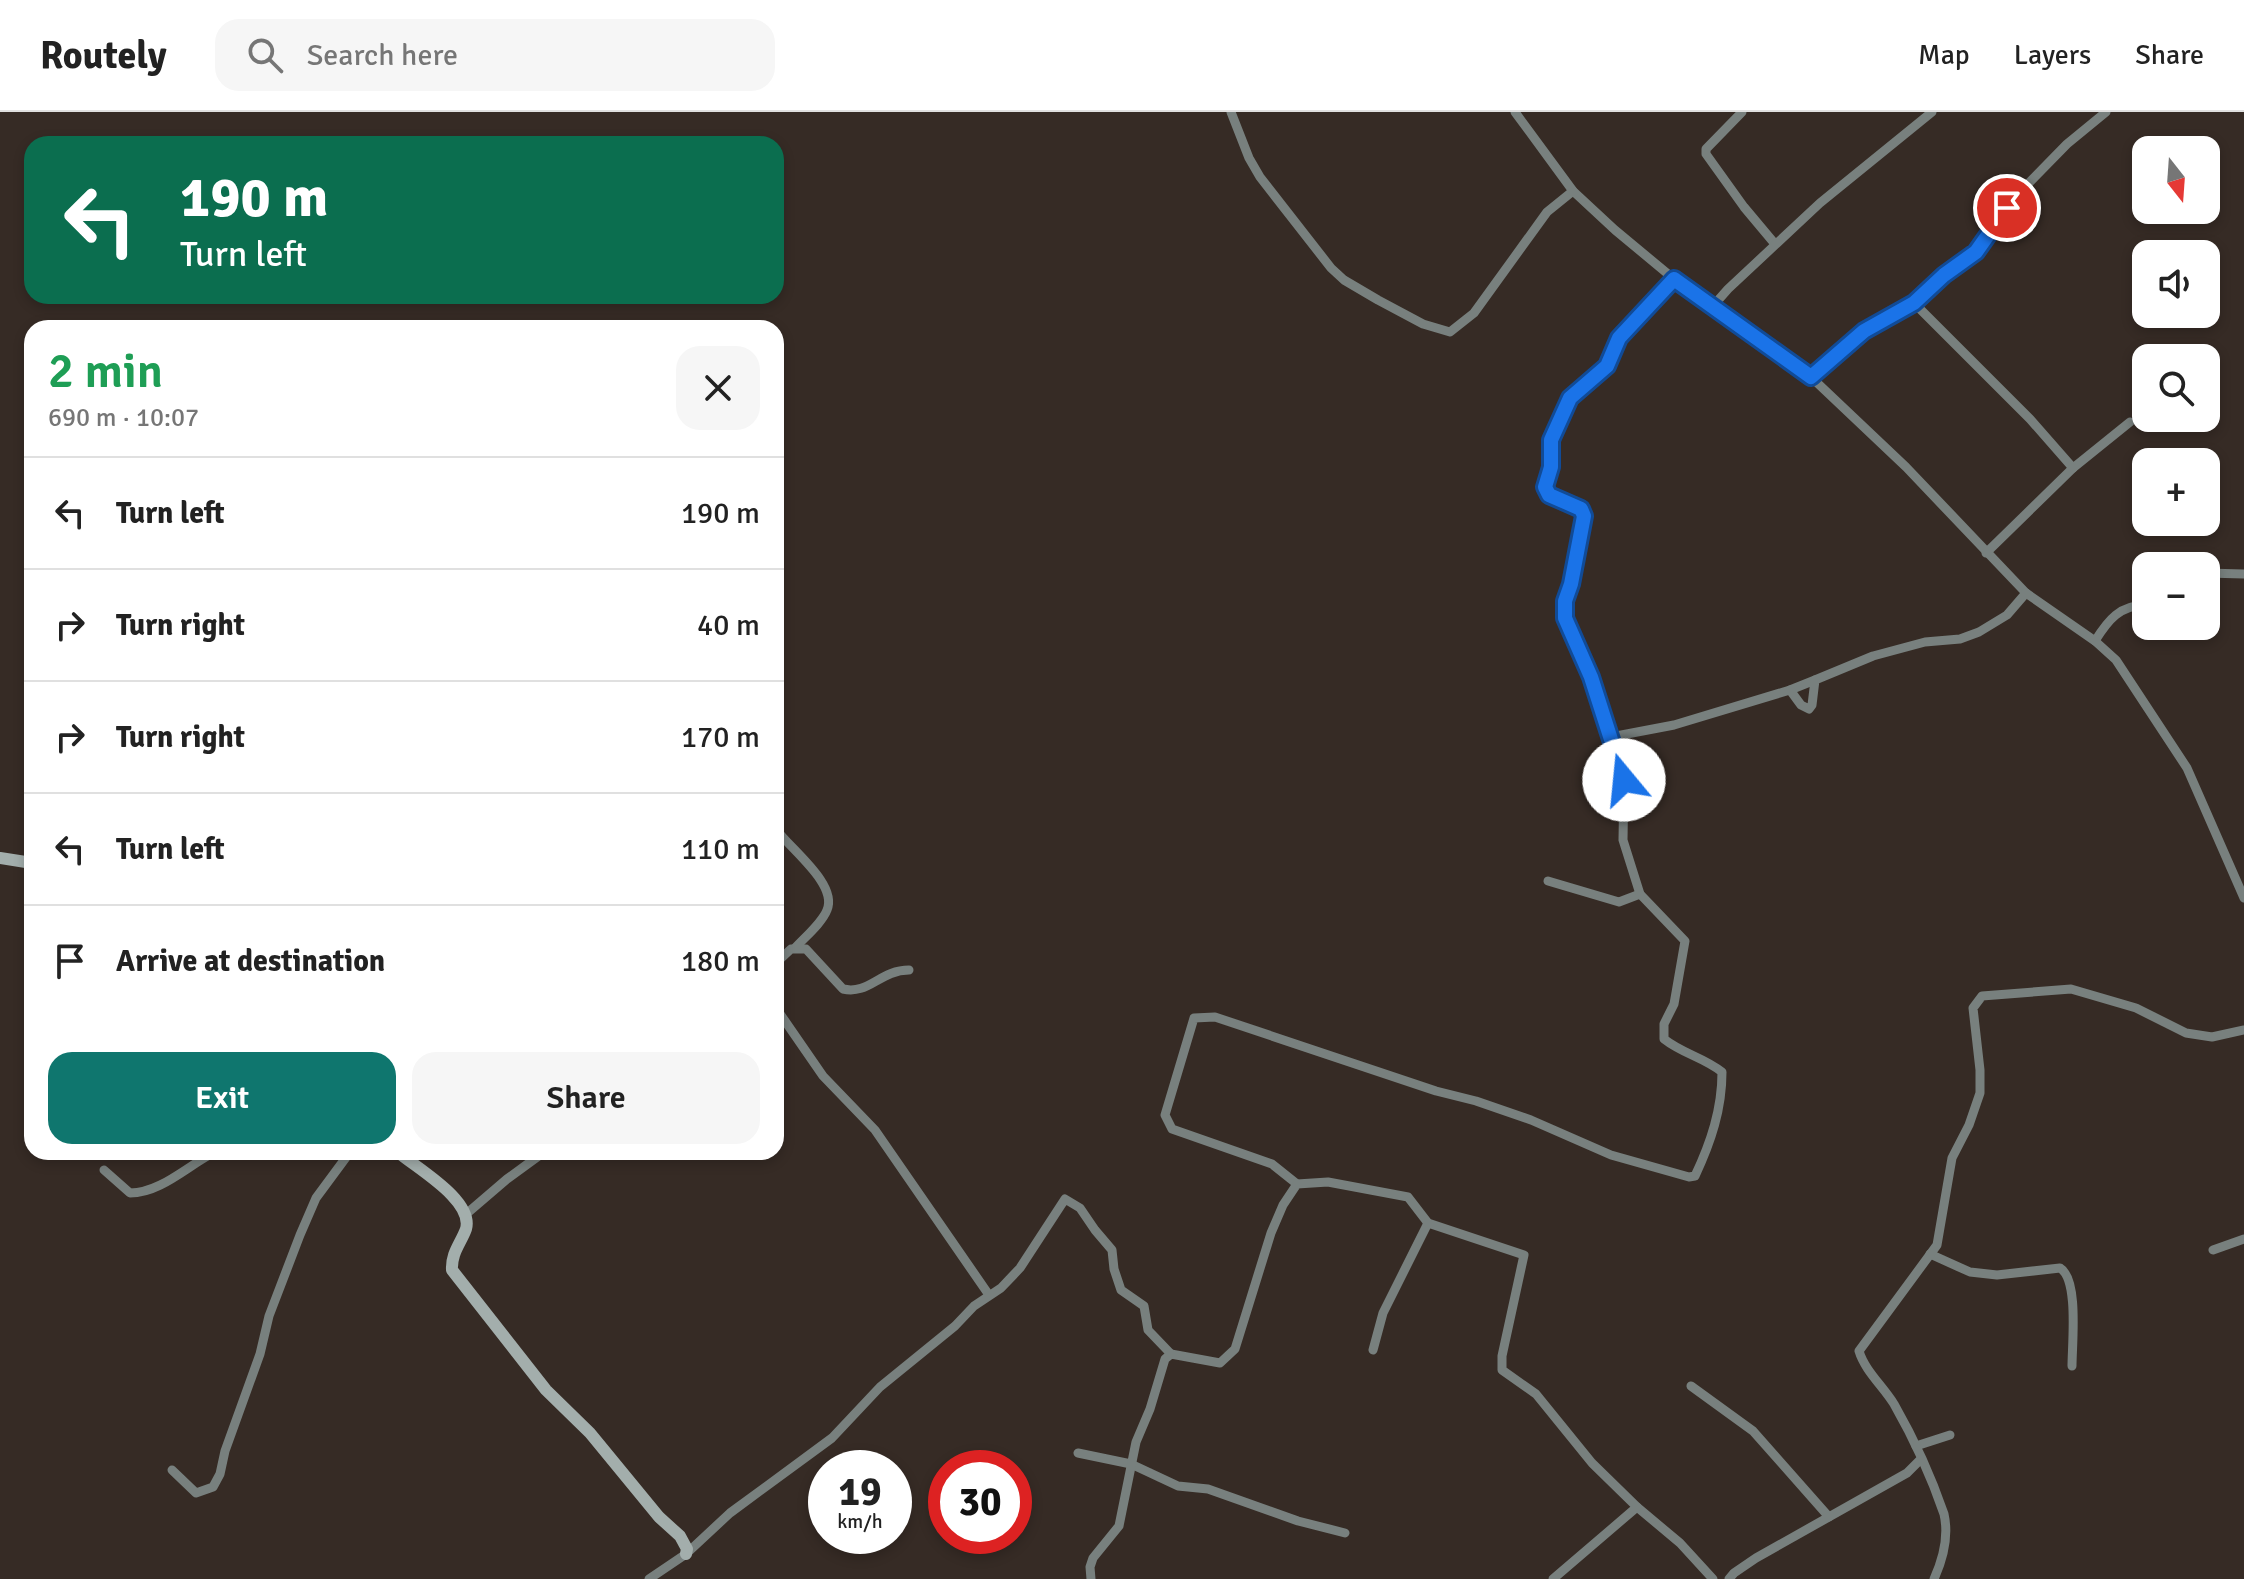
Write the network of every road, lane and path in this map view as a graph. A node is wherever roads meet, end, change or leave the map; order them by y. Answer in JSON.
{"nodes":[{"id":1,"x":1231,"y":112,"type":"edge"},
{"id":2,"x":1515,"y":112,"type":"edge"},
{"id":3,"x":1742,"y":112,"type":"edge"},
{"id":4,"x":1932,"y":112,"type":"edge"},
{"id":5,"x":2106,"y":112,"type":"edge"},
{"id":6,"x":1573,"y":191,"type":"junction"},
{"id":7,"x":1775,"y":244,"type":"junction"},
{"id":8,"x":1674,"y":279,"type":"junction"},
{"id":9,"x":1914,"y":303,"type":"junction"},
{"id":10,"x":1713,"y":306,"type":"junction"},
{"id":11,"x":1811,"y":377,"type":"junction"},
{"id":12,"x":2130,"y":422,"type":"dead end"},
{"id":13,"x":2073,"y":468,"type":"junction"},
{"id":14,"x":1986,"y":553,"type":"junction"},
{"id":15,"x":2220,"y":573,"type":"edge"},
{"id":16,"x":2244,"y":574,"type":"edge"},
{"id":17,"x":2026,"y":593,"type":"junction"},
{"id":18,"x":2132,"y":606,"type":"edge"},
{"id":19,"x":2095,"y":641,"type":"junction"},
{"id":20,"x":1815,"y":680,"type":"junction"},
{"id":21,"x":1790,"y":690,"type":"junction"},
{"id":22,"x":1611,"y":737,"type":"junction"},
{"id":23,"x":784,"y":838,"type":"edge"},
{"id":24,"x":0,"y":858,"type":"edge"},
{"id":25,"x":24,"y":862,"type":"edge"},
{"id":26,"x":1548,"y":881,"type":"dead end"},
{"id":27,"x":1640,"y":894,"type":"junction"},
{"id":28,"x":2244,"y":898,"type":"edge"},
{"id":29,"x":795,"y":948,"type":"junction"},
{"id":30,"x":784,"y":957,"type":"edge"},
{"id":31,"x":909,"y":970,"type":"dead end"},
{"id":32,"x":784,"y":1020,"type":"edge"},
{"id":33,"x":2244,"y":1030,"type":"edge"},
{"id":34,"x":202,"y":1160,"type":"edge"},
{"id":35,"x":344,"y":1160,"type":"edge"},
{"id":36,"x":409,"y":1160,"type":"edge"},
{"id":37,"x":533,"y":1160,"type":"edge"},
{"id":38,"x":104,"y":1170,"type":"dead end"},
{"id":39,"x":1297,"y":1184,"type":"junction"},
{"id":40,"x":465,"y":1215,"type":"junction"},
{"id":41,"x":1428,"y":1223,"type":"junction"},
{"id":42,"x":2244,"y":1239,"type":"edge"},
{"id":43,"x":2213,"y":1250,"type":"dead end"},
{"id":44,"x":1930,"y":1254,"type":"junction"},
{"id":45,"x":989,"y":1295,"type":"junction"},
{"id":46,"x":1373,"y":1350,"type":"dead end"},
{"id":47,"x":1171,"y":1354,"type":"junction"},
{"id":48,"x":2072,"y":1366,"type":"dead end"},
{"id":49,"x":1691,"y":1386,"type":"dead end"},
{"id":50,"x":1950,"y":1435,"type":"dead end"},
{"id":51,"x":1916,"y":1446,"type":"junction"},
{"id":52,"x":1078,"y":1453,"type":"dead end"},
{"id":53,"x":1921,"y":1459,"type":"junction"},
{"id":54,"x":1131,"y":1464,"type":"junction"},
{"id":55,"x":172,"y":1470,"type":"dead end"},
{"id":56,"x":1637,"y":1507,"type":"junction"},
{"id":57,"x":1829,"y":1517,"type":"junction"},
{"id":58,"x":1345,"y":1533,"type":"dead end"},
{"id":59,"x":686,"y":1554,"type":"junction"},
{"id":60,"x":649,"y":1579,"type":"edge"},
{"id":61,"x":1091,"y":1579,"type":"edge"},
{"id":62,"x":1553,"y":1579,"type":"edge"},
{"id":63,"x":1713,"y":1579,"type":"edge"},
{"id":64,"x":1729,"y":1579,"type":"edge"},
{"id":65,"x":1934,"y":1579,"type":"edge"}],
"edges":[{"from":1,"to":6,"type":"street"},
{"from":2,"to":6,"type":"street"},
{"from":3,"to":7,"type":"street"},
{"from":4,"to":7,"type":"street"},
{"from":5,"to":9,"type":"street"},
{"from":6,"to":8,"type":"street"},
{"from":7,"to":10,"type":"street"},
{"from":8,"to":10,"type":"street"},
{"from":8,"to":22,"type":"street"},
{"from":9,"to":11,"type":"street"},
{"from":9,"to":13,"type":"street"},
{"from":10,"to":11,"type":"street"},
{"from":11,"to":14,"type":"street"},
{"from":12,"to":13,"type":"street"},
{"from":13,"to":14,"type":"street"},
{"from":14,"to":17,"type":"street"},
{"from":15,"to":16,"type":"street"},
{"from":17,"to":19,"type":"street"},
{"from":17,"to":20,"type":"street"},
{"from":18,"to":19,"type":"street"},
{"from":19,"to":28,"type":"street"},
{"from":20,"to":21,"type":"street"},
{"from":20,"to":21,"type":"street"},
{"from":21,"to":22,"type":"street"},
{"from":22,"to":27,"type":"street"},
{"from":23,"to":29,"type":"street"},
{"from":24,"to":25,"type":"street"},
{"from":26,"to":27,"type":"street"},
{"from":27,"to":39,"type":"street"},
{"from":29,"to":30,"type":"street"},
{"from":29,"to":31,"type":"street"},
{"from":32,"to":45,"type":"street"},
{"from":33,"to":44,"type":"street"},
{"from":34,"to":38,"type":"street"},
{"from":35,"to":55,"type":"street"},
{"from":36,"to":40,"type":"street"},
{"from":37,"to":40,"type":"street"},
{"from":39,"to":41,"type":"street"},
{"from":39,"to":47,"type":"street"},
{"from":40,"to":59,"type":"street"},
{"from":41,"to":46,"type":"street"},
{"from":41,"to":56,"type":"street"},
{"from":42,"to":43,"type":"street"},
{"from":44,"to":48,"type":"street"},
{"from":44,"to":51,"type":"street"},
{"from":45,"to":47,"type":"street"},
{"from":45,"to":59,"type":"street"},
{"from":47,"to":54,"type":"street"},
{"from":49,"to":57,"type":"street"},
{"from":50,"to":51,"type":"street"},
{"from":51,"to":53,"type":"street"},
{"from":52,"to":54,"type":"street"},
{"from":53,"to":57,"type":"street"},
{"from":53,"to":65,"type":"street"},
{"from":54,"to":58,"type":"street"},
{"from":54,"to":61,"type":"street"},
{"from":56,"to":62,"type":"street"},
{"from":56,"to":63,"type":"street"},
{"from":57,"to":64,"type":"street"},
{"from":59,"to":60,"type":"street"}]}
